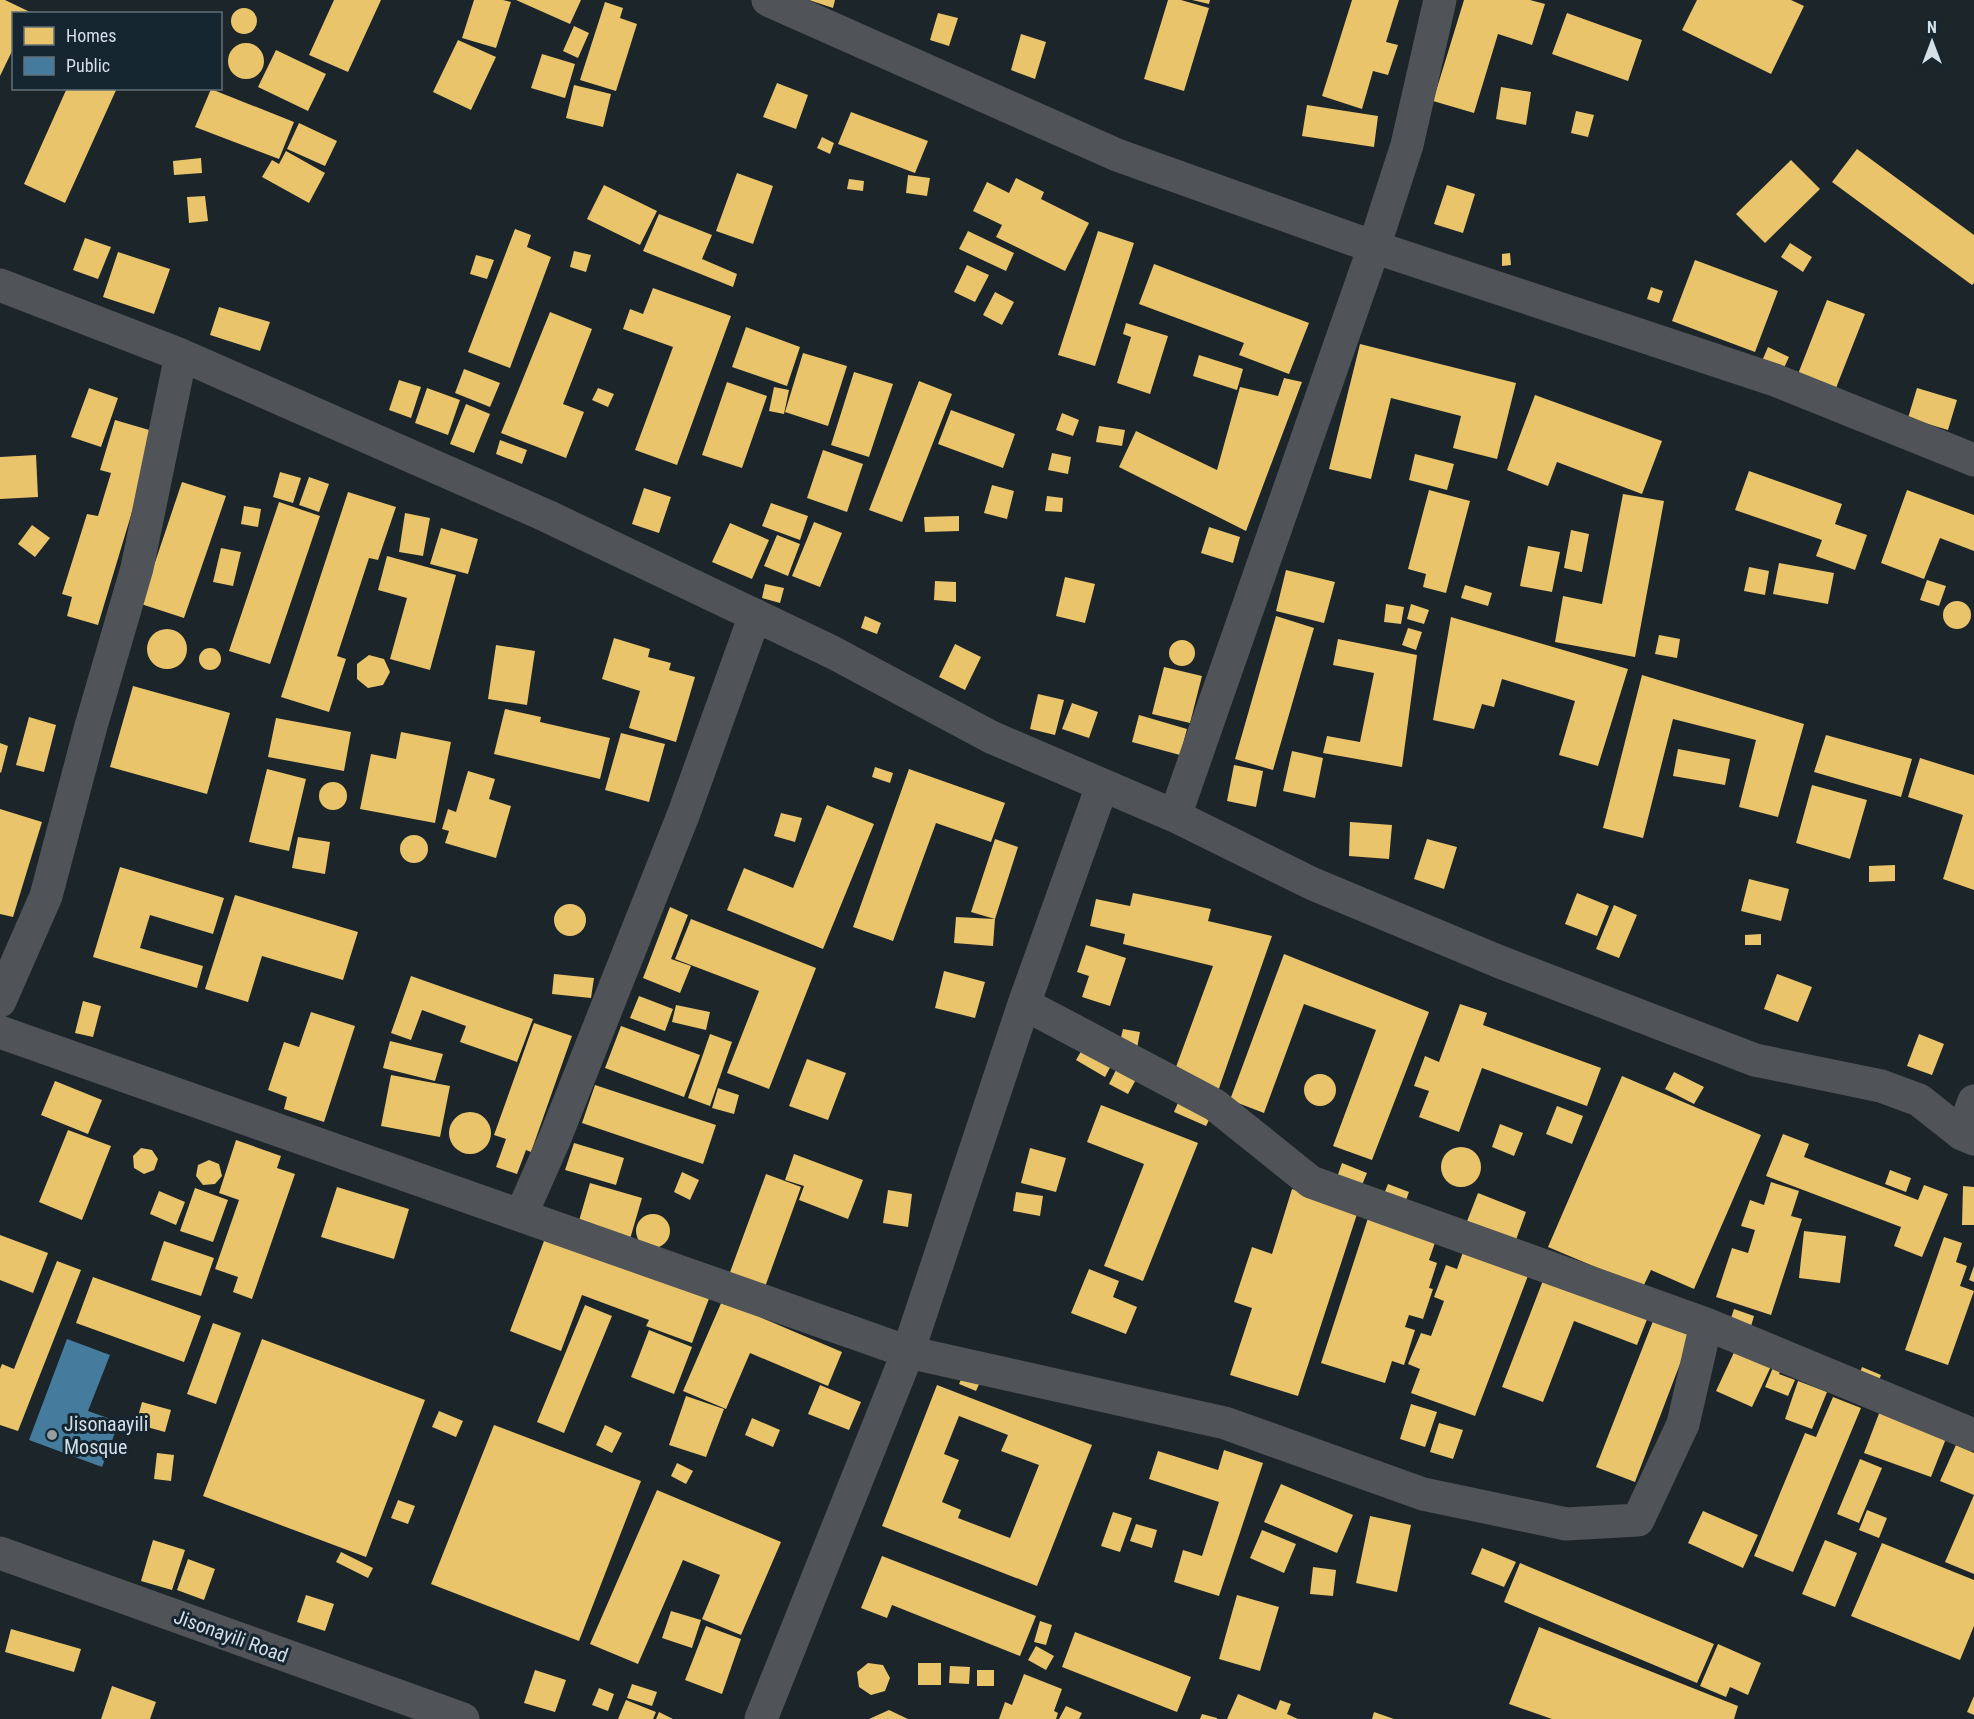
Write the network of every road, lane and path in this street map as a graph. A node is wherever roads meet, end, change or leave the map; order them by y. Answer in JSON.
{"nodes":[{"id":1,"x":768,"y":0,"type":"edge"},
{"id":2,"x":1440,"y":0,"type":"edge"},
{"id":3,"x":1374,"y":247,"type":"junction"},
{"id":4,"x":0,"y":285,"type":"edge"},
{"id":5,"x":181,"y":355,"type":"junction"},
{"id":6,"x":1974,"y":460,"type":"edge"},
{"id":7,"x":755,"y":615,"type":"junction"},
{"id":8,"x":1102,"y":786,"type":"junction"},
{"id":9,"x":1175,"y":816,"type":"junction"},
{"id":10,"x":0,"y":1001,"type":"edge"},
{"id":11,"x":1024,"y":1004,"type":"junction"},
{"id":12,"x":0,"y":1032,"type":"edge"},
{"id":13,"x":1974,"y":1101,"type":"edge"},
{"id":14,"x":1968,"y":1136,"type":"edge"},
{"id":15,"x":521,"y":1215,"type":"junction"},
{"id":16,"x":1706,"y":1324,"type":"junction"},
{"id":17,"x":908,"y":1352,"type":"junction"},
{"id":18,"x":1974,"y":1435,"type":"edge"},
{"id":19,"x":0,"y":1553,"type":"edge"},
{"id":20,"x":463,"y":1719,"type":"edge"},
{"id":21,"x":761,"y":1719,"type":"edge"}],
"edges":[{"from":1,"to":3,"type":"street"},
{"from":2,"to":3,"type":"street"},
{"from":3,"to":6,"type":"street"},
{"from":3,"to":9,"type":"street"},
{"from":4,"to":5,"type":"street"},
{"from":5,"to":7,"type":"street"},
{"from":5,"to":10,"type":"street"},
{"from":7,"to":8,"type":"street"},
{"from":7,"to":15,"type":"street"},
{"from":8,"to":9,"type":"street"},
{"from":8,"to":11,"type":"street"},
{"from":9,"to":14,"type":"street"},
{"from":11,"to":16,"type":"street"},
{"from":11,"to":17,"type":"street"},
{"from":12,"to":15,"type":"street"},
{"from":13,"to":14,"type":"street"},
{"from":15,"to":17,"type":"street"},
{"from":16,"to":17,"type":"street"},
{"from":16,"to":18,"type":"street"},
{"from":17,"to":21,"type":"street"},
{"from":19,"to":20,"type":"street","name":"Jisonayili Road"}]}
